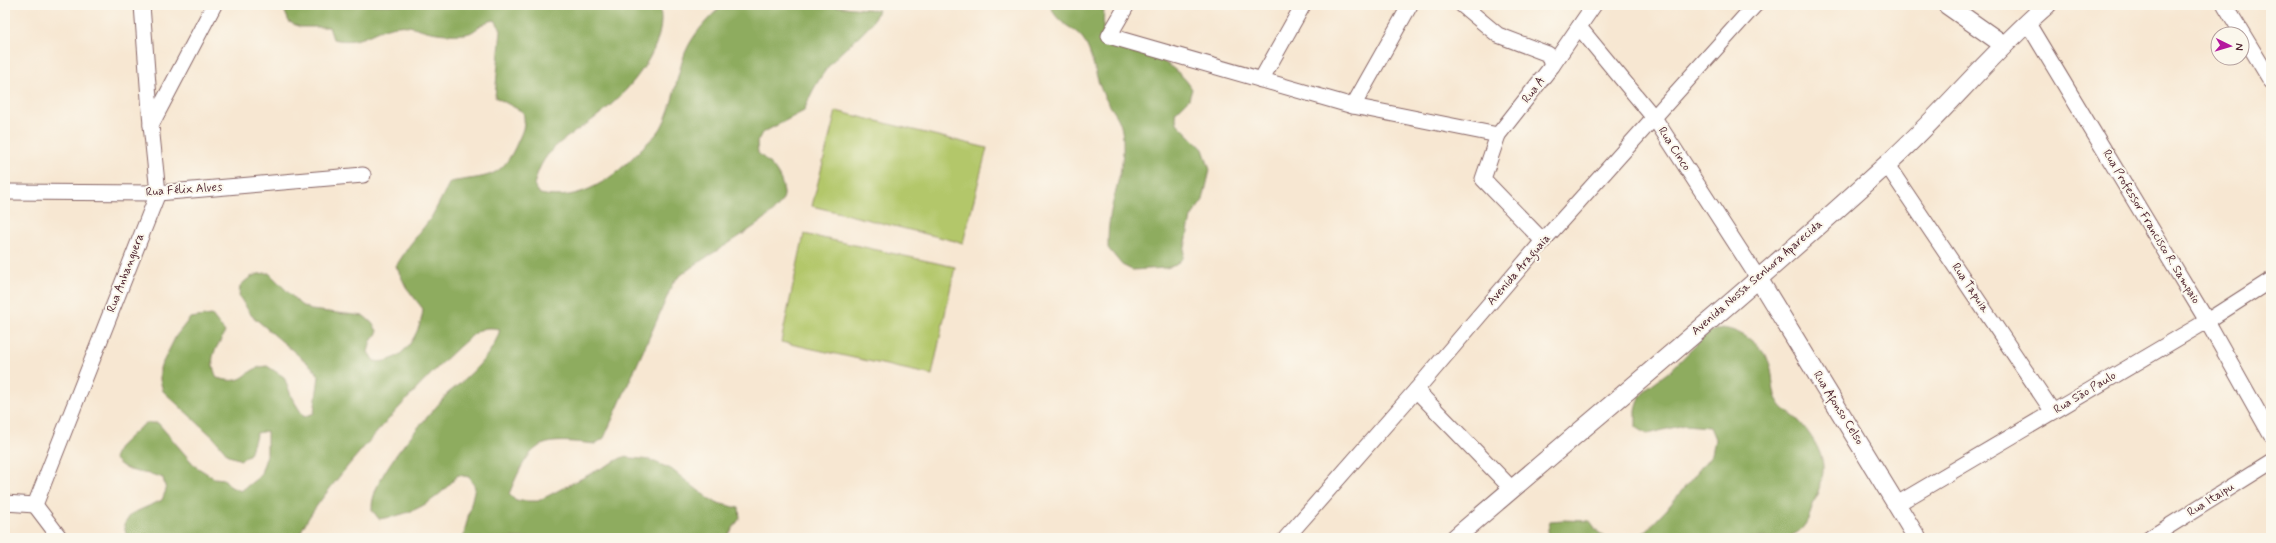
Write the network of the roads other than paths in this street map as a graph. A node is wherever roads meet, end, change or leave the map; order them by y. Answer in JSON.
{"nodes":[{"id":1,"x":142,"y":5,"type":"edge"},
{"id":2,"x":214,"y":5,"type":"edge"},
{"id":3,"x":1127,"y":5,"type":"edge"},
{"id":4,"x":1303,"y":5,"type":"edge"},
{"id":5,"x":1410,"y":5,"type":"edge"},
{"id":6,"x":1462,"y":5,"type":"edge"},
{"id":7,"x":1594,"y":5,"type":"edge"},
{"id":8,"x":1755,"y":5,"type":"edge"},
{"id":9,"x":1947,"y":5,"type":"edge"},
{"id":10,"x":2047,"y":5,"type":"edge"},
{"id":11,"x":2225,"y":5,"type":"edge"},
{"id":12,"x":2027,"y":22,"type":"junction"},
{"id":13,"x":1579,"y":27,"type":"junction"},
{"id":14,"x":2004,"y":44,"type":"junction"},
{"id":15,"x":1552,"y":66,"type":"junction"},
{"id":16,"x":1261,"y":80,"type":"junction"},
{"id":17,"x":2271,"y":82,"type":"edge"},
{"id":18,"x":1353,"y":106,"type":"junction"},
{"id":19,"x":1654,"y":119,"type":"junction"},
{"id":20,"x":151,"y":125,"type":"junction"},
{"id":21,"x":1498,"y":135,"type":"junction"},
{"id":22,"x":1887,"y":165,"type":"junction"},
{"id":23,"x":363,"y":175,"type":"dead end"},
{"id":24,"x":5,"y":192,"type":"edge"},
{"id":25,"x":158,"y":193,"type":"junction"},
{"id":26,"x":1543,"y":241,"type":"junction"},
{"id":27,"x":1758,"y":278,"type":"junction"},
{"id":28,"x":2271,"y":280,"type":"edge"},
{"id":29,"x":2207,"y":321,"type":"junction"},
{"id":30,"x":1416,"y":390,"type":"junction"},
{"id":31,"x":2053,"y":412,"type":"junction"},
{"id":32,"x":2271,"y":435,"type":"edge"},
{"id":33,"x":2271,"y":462,"type":"edge"},
{"id":34,"x":1512,"y":489,"type":"junction"},
{"id":35,"x":5,"y":503,"type":"edge"},
{"id":36,"x":1897,"y":504,"type":"junction"},
{"id":37,"x":35,"y":505,"type":"junction"},
{"id":38,"x":60,"y":538,"type":"edge"},
{"id":39,"x":1286,"y":538,"type":"edge"},
{"id":40,"x":1455,"y":538,"type":"edge"},
{"id":41,"x":1917,"y":538,"type":"edge"},
{"id":42,"x":2150,"y":538,"type":"edge"}],
"edges":[{"from":1,"to":20,"type":"street","name":"Rua Anhanguera"},
{"from":2,"to":20,"type":"street"},
{"from":3,"to":16,"type":"street"},
{"from":4,"to":16,"type":"street"},
{"from":5,"to":18,"type":"street"},
{"from":6,"to":15,"type":"street"},
{"from":7,"to":13,"type":"street","name":"Rua A"},
{"from":8,"to":19,"type":"street","name":"Avenida Araguaia"},
{"from":9,"to":14,"type":"street"},
{"from":10,"to":12,"type":"street","name":"Avenida Nossa Senhora Aparecida"},
{"from":11,"to":17,"type":"street"},
{"from":12,"to":14,"type":"street","name":"Avenida Nossa Senhora Aparecida"},
{"from":12,"to":29,"type":"street","name":"Rua Professor Francisco R. Sampaio"},
{"from":13,"to":15,"type":"street","name":"Rua A"},
{"from":13,"to":19,"type":"street","name":"Rua Cinco"},
{"from":14,"to":22,"type":"street","name":"Avenida Nossa Senhora Aparecida"},
{"from":15,"to":21,"type":"street","name":"Rua A"},
{"from":16,"to":18,"type":"street"},
{"from":18,"to":21,"type":"street"},
{"from":19,"to":26,"type":"street","name":"Avenida Araguaia"},
{"from":19,"to":27,"type":"street","name":"Rua Cinco"},
{"from":20,"to":25,"type":"street","name":"Rua Anhanguera"},
{"from":21,"to":26,"type":"street","name":"Rua A"},
{"from":22,"to":27,"type":"street","name":"Avenida Nossa Senhora Aparecida"},
{"from":22,"to":31,"type":"street","name":"Rua Tapuia"},
{"from":23,"to":25,"type":"street","name":"Rua Félix Alves"},
{"from":24,"to":25,"type":"street","name":"Rua Félix Alves"},
{"from":25,"to":37,"type":"street","name":"Rua Anhanguera"},
{"from":26,"to":30,"type":"street","name":"Avenida Araguaia"},
{"from":27,"to":34,"type":"street","name":"Avenida Nossa Senhora Aparecida"},
{"from":27,"to":36,"type":"street","name":"Rua Afonso Celso"},
{"from":28,"to":29,"type":"street","name":"Rua São Paulo"},
{"from":29,"to":31,"type":"street","name":"Rua São Paulo"},
{"from":29,"to":32,"type":"street","name":"Rua Professor Francisco R. Sampaio"},
{"from":30,"to":34,"type":"street"},
{"from":30,"to":39,"type":"street","name":"Avenida Araguaia"},
{"from":31,"to":36,"type":"street","name":"Rua São Paulo"},
{"from":33,"to":42,"type":"street","name":"Rua Itaipu"},
{"from":34,"to":40,"type":"street","name":"Avenida Nossa Senhora Aparecida"},
{"from":35,"to":37,"type":"street"},
{"from":36,"to":41,"type":"street","name":"Rua Afonso Celso"},
{"from":37,"to":38,"type":"street"}]}
